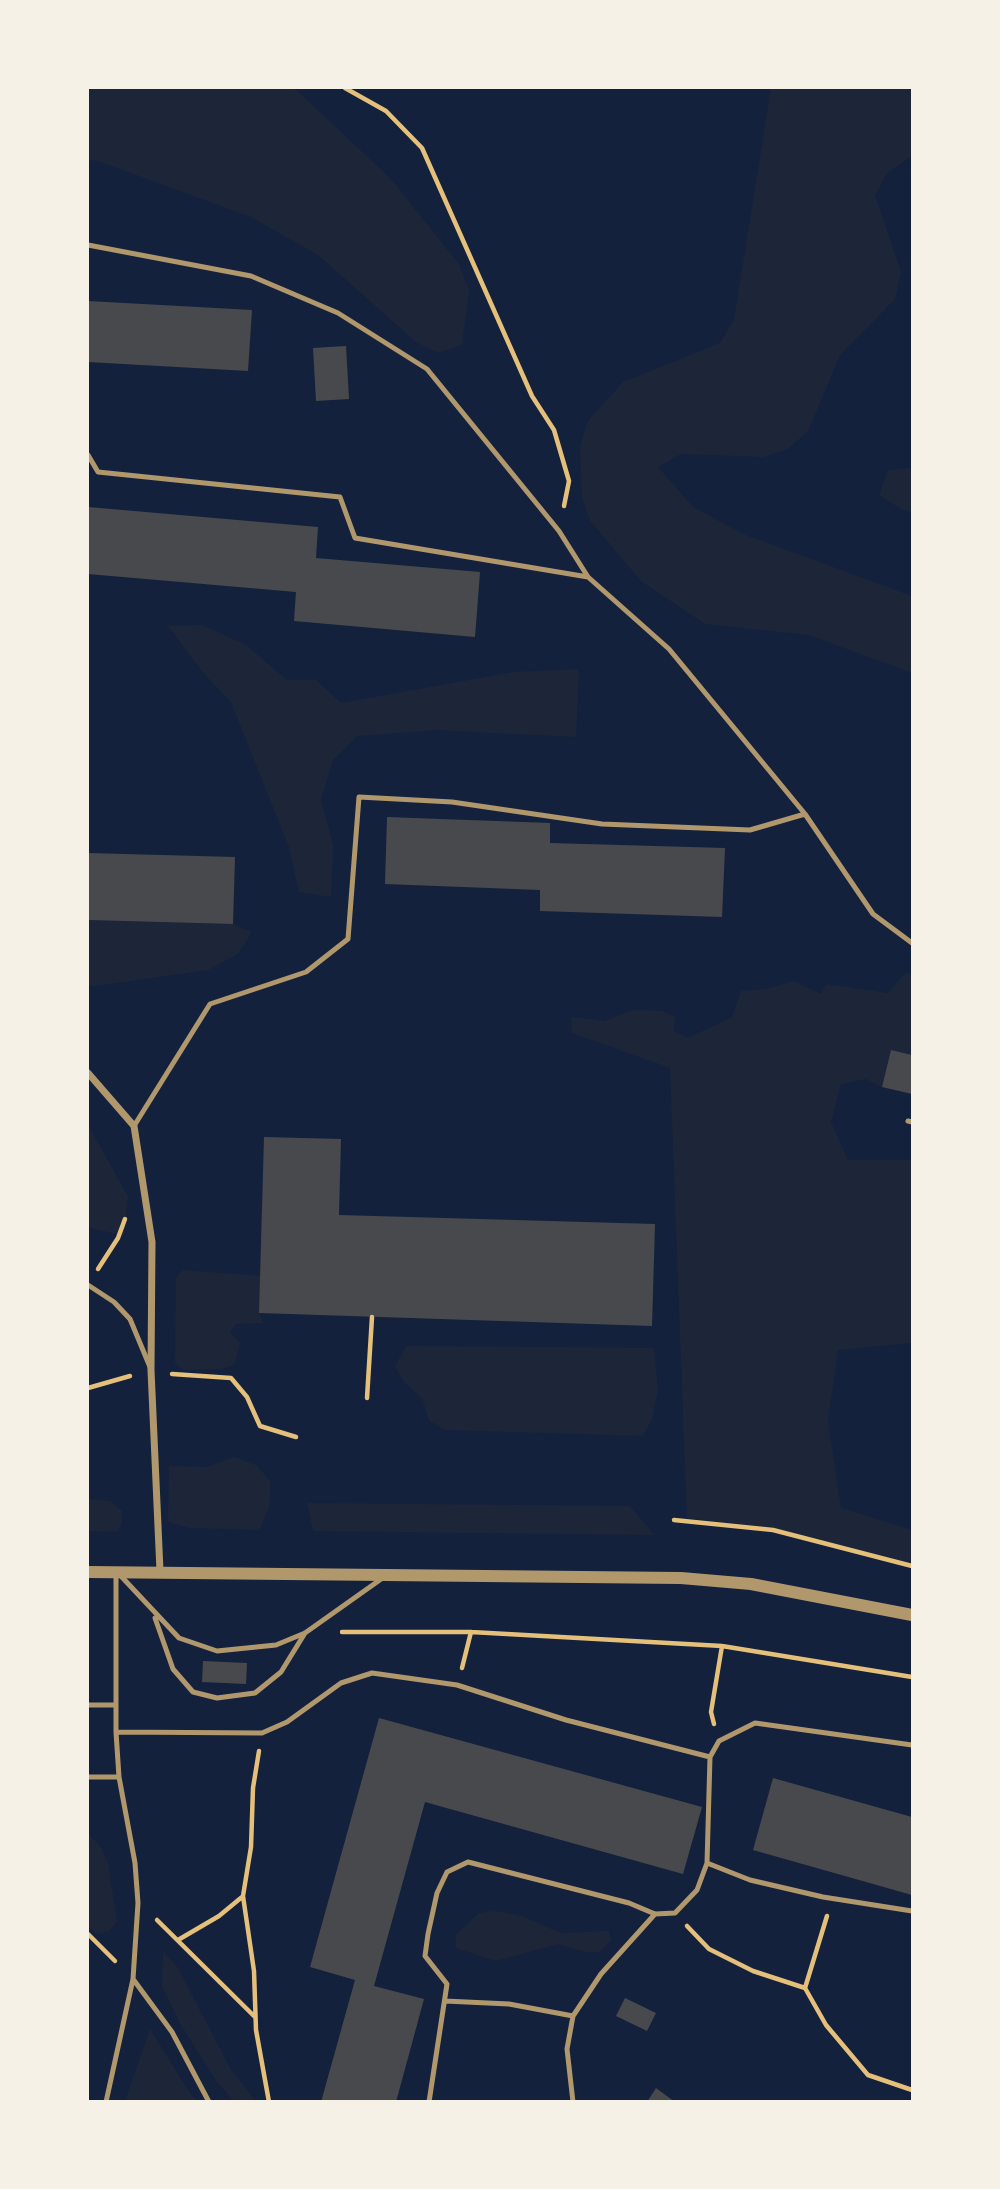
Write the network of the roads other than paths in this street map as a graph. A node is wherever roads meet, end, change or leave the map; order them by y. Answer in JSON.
{"nodes":[{"id":1,"x":88,"y":245,"type":"edge"},
{"id":2,"x":88,"y":455,"type":"edge"},
{"id":3,"x":588,"y":577,"type":"junction"},
{"id":4,"x":805,"y":814,"type":"junction"},
{"id":5,"x":912,"y":943,"type":"edge"},
{"id":6,"x":88,"y":1073,"type":"edge"},
{"id":7,"x":134,"y":1126,"type":"junction"},
{"id":8,"x":88,"y":1285,"type":"edge"},
{"id":9,"x":151,"y":1370,"type":"junction"},
{"id":10,"x":160,"y":1571,"type":"junction"},
{"id":11,"x":88,"y":1572,"type":"edge"},
{"id":12,"x":117,"y":1572,"type":"junction"},
{"id":13,"x":389,"y":1574,"type":"junction"},
{"id":14,"x":154,"y":1615,"type":"junction"},
{"id":15,"x":912,"y":1615,"type":"edge"},
{"id":16,"x":305,"y":1633,"type":"junction"},
{"id":17,"x":88,"y":1704,"type":"edge"},
{"id":18,"x":115,"y":1705,"type":"junction"},
{"id":19,"x":116,"y":1731,"type":"junction"},
{"id":20,"x":912,"y":1745,"type":"edge"},
{"id":21,"x":710,"y":1757,"type":"junction"},
{"id":22,"x":88,"y":1777,"type":"edge"},
{"id":23,"x":119,"y":1777,"type":"junction"},
{"id":24,"x":707,"y":1863,"type":"junction"},
{"id":25,"x":912,"y":1911,"type":"edge"},
{"id":26,"x":655,"y":1914,"type":"junction"},
{"id":27,"x":133,"y":1979,"type":"junction"},
{"id":28,"x":445,"y":2001,"type":"junction"},
{"id":29,"x":573,"y":2016,"type":"junction"},
{"id":30,"x":106,"y":2102,"type":"edge"},
{"id":31,"x":209,"y":2102,"type":"edge"},
{"id":32,"x":429,"y":2102,"type":"edge"},
{"id":33,"x":573,"y":2102,"type":"edge"}],
"edges":[{"from":1,"to":3,"type":"lane"},
{"from":2,"to":3,"type":"lane"},
{"from":3,"to":4,"type":"lane"},
{"from":4,"to":5,"type":"lane"},
{"from":4,"to":7,"type":"lane"},
{"from":6,"to":7,"type":"street"},
{"from":7,"to":9,"type":"street"},
{"from":8,"to":9,"type":"lane"},
{"from":9,"to":10,"type":"street"},
{"from":10,"to":12,"type":"street"},
{"from":10,"to":13,"type":"street"},
{"from":11,"to":12,"type":"street"},
{"from":12,"to":14,"type":"lane"},
{"from":12,"to":18,"type":"lane"},
{"from":13,"to":15,"type":"street"},
{"from":13,"to":16,"type":"lane"},
{"from":14,"to":16,"type":"lane"},
{"from":14,"to":16,"type":"lane"},
{"from":17,"to":18,"type":"lane"},
{"from":18,"to":19,"type":"lane"},
{"from":19,"to":21,"type":"lane"},
{"from":19,"to":23,"type":"lane"},
{"from":20,"to":21,"type":"lane"},
{"from":21,"to":24,"type":"lane"},
{"from":22,"to":23,"type":"lane"},
{"from":23,"to":27,"type":"lane"},
{"from":24,"to":25,"type":"lane"},
{"from":24,"to":26,"type":"lane"},
{"from":26,"to":28,"type":"lane"},
{"from":26,"to":29,"type":"lane"},
{"from":27,"to":30,"type":"lane"},
{"from":27,"to":31,"type":"lane"},
{"from":28,"to":29,"type":"lane"},
{"from":28,"to":32,"type":"lane"},
{"from":29,"to":33,"type":"lane"}]}
